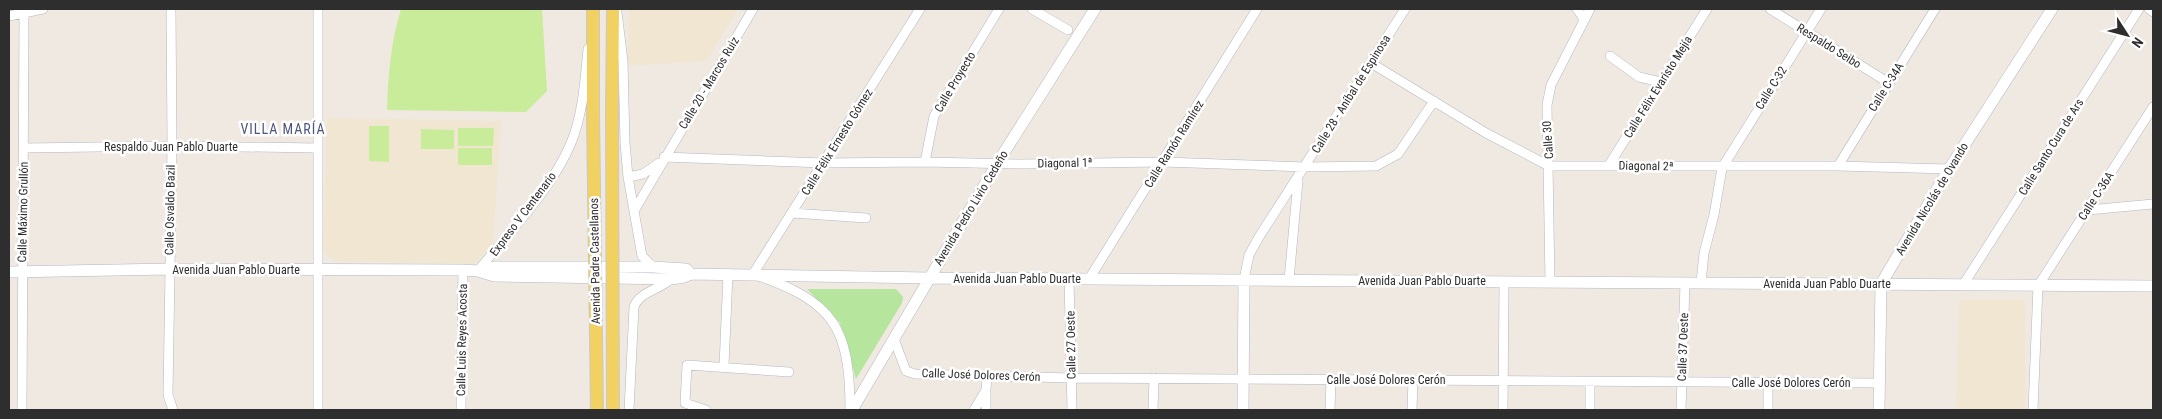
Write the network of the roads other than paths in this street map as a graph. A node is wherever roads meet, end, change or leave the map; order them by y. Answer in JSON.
{"nodes":[{"id":1,"x":43,"y":9,"type":"edge"},
{"id":2,"x":171,"y":9,"type":"edge"},
{"id":3,"x":318,"y":9,"type":"edge"},
{"id":4,"x":592,"y":9,"type":"edge"},
{"id":5,"x":614,"y":9,"type":"edge"},
{"id":6,"x":753,"y":9,"type":"edge"},
{"id":7,"x":920,"y":9,"type":"edge"},
{"id":8,"x":999,"y":9,"type":"edge"},
{"id":9,"x":1032,"y":9,"type":"edge"},
{"id":10,"x":1096,"y":9,"type":"edge"},
{"id":11,"x":1257,"y":9,"type":"edge"},
{"id":12,"x":1404,"y":9,"type":"edge"},
{"id":13,"x":1577,"y":9,"type":"edge"},
{"id":14,"x":1590,"y":9,"type":"edge"},
{"id":15,"x":1707,"y":9,"type":"edge"},
{"id":16,"x":1770,"y":9,"type":"edge"},
{"id":17,"x":1821,"y":9,"type":"edge"},
{"id":18,"x":1935,"y":9,"type":"edge"},
{"id":19,"x":2052,"y":9,"type":"edge"},
{"id":20,"x":2139,"y":9,"type":"edge"},
{"id":21,"x":2149,"y":9,"type":"edge"},
{"id":22,"x":2153,"y":12,"type":"edge"},
{"id":23,"x":24,"y":13,"type":"junction"},
{"id":24,"x":9,"y":16,"type":"edge"},
{"id":25,"x":1584,"y":18,"type":"junction"},
{"id":26,"x":1068,"y":30,"type":"dead end"},
{"id":27,"x":1807,"y":32,"type":"junction"},
{"id":28,"x":1610,"y":56,"type":"dead end"},
{"id":29,"x":1370,"y":63,"type":"junction"},
{"id":30,"x":1660,"y":82,"type":"junction"},
{"id":31,"x":1889,"y":83,"type":"junction"},
{"id":32,"x":1434,"y":101,"type":"junction"},
{"id":33,"x":2153,"y":107,"type":"edge"},
{"id":34,"x":592,"y":112,"type":"joint"},
{"id":35,"x":172,"y":146,"type":"junction"},
{"id":36,"x":24,"y":148,"type":"junction"},
{"id":37,"x":318,"y":148,"type":"junction"},
{"id":38,"x":664,"y":157,"type":"junction"},
{"id":39,"x":925,"y":162,"type":"junction"},
{"id":40,"x":998,"y":162,"type":"junction"},
{"id":41,"x":1163,"y":162,"type":"junction"},
{"id":42,"x":824,"y":163,"type":"junction"},
{"id":43,"x":1609,"y":165,"type":"junction"},
{"id":44,"x":1549,"y":166,"type":"junction"},
{"id":45,"x":1838,"y":166,"type":"junction"},
{"id":46,"x":1306,"y":167,"type":"junction"},
{"id":47,"x":1722,"y":168,"type":"junction"},
{"id":48,"x":1949,"y":169,"type":"junction"},
{"id":49,"x":628,"y":177,"type":"junction"},
{"id":50,"x":1298,"y":178,"type":"junction"},
{"id":51,"x":2153,"y":204,"type":"edge"},
{"id":52,"x":2088,"y":210,"type":"junction"},
{"id":53,"x":634,"y":211,"type":"junction"},
{"id":54,"x":792,"y":213,"type":"junction"},
{"id":55,"x":866,"y":218,"type":"dead end"},
{"id":56,"x":653,"y":267,"type":"junction"},
{"id":57,"x":169,"y":270,"type":"junction"},
{"id":58,"x":318,"y":270,"type":"junction"},
{"id":59,"x":462,"y":270,"type":"junction"},
{"id":60,"x":478,"y":271,"type":"junction"},
{"id":61,"x":9,"y":272,"type":"edge"},
{"id":62,"x":22,"y":272,"type":"junction"},
{"id":63,"x":691,"y":274,"type":"junction"},
{"id":64,"x":728,"y":274,"type":"junction"},
{"id":65,"x":754,"y":274,"type":"junction"},
{"id":66,"x":930,"y":278,"type":"junction"},
{"id":67,"x":671,"y":279,"type":"junction"},
{"id":68,"x":1069,"y":279,"type":"junction"},
{"id":69,"x":1089,"y":279,"type":"junction"},
{"id":70,"x":1244,"y":280,"type":"junction"},
{"id":71,"x":1289,"y":280,"type":"junction"},
{"id":72,"x":1504,"y":282,"type":"junction"},
{"id":73,"x":1550,"y":282,"type":"junction"},
{"id":74,"x":1685,"y":283,"type":"junction"},
{"id":75,"x":1701,"y":283,"type":"junction"},
{"id":76,"x":1881,"y":284,"type":"junction"},
{"id":77,"x":1963,"y":285,"type":"junction"},
{"id":78,"x":2038,"y":286,"type":"junction"},
{"id":79,"x":2153,"y":286,"type":"edge"},
{"id":80,"x":894,"y":339,"type":"junction"},
{"id":81,"x":724,"y":366,"type":"junction"},
{"id":82,"x":789,"y":372,"type":"dead end"},
{"id":83,"x":987,"y":376,"type":"junction"},
{"id":84,"x":1071,"y":378,"type":"junction"},
{"id":85,"x":1154,"y":378,"type":"junction"},
{"id":86,"x":1243,"y":379,"type":"junction"},
{"id":87,"x":1330,"y":379,"type":"junction"},
{"id":88,"x":1413,"y":380,"type":"junction"},
{"id":89,"x":1503,"y":381,"type":"junction"},
{"id":90,"x":1590,"y":381,"type":"junction"},
{"id":91,"x":1682,"y":382,"type":"junction"},
{"id":92,"x":1768,"y":382,"type":"junction"},
{"id":93,"x":1879,"y":383,"type":"junction"},
{"id":94,"x":986,"y":390,"type":"junction"},
{"id":95,"x":22,"y":410,"type":"edge"},
{"id":96,"x":173,"y":410,"type":"edge"},
{"id":97,"x":318,"y":410,"type":"edge"},
{"id":98,"x":461,"y":410,"type":"edge"},
{"id":99,"x":597,"y":410,"type":"edge"},
{"id":100,"x":613,"y":410,"type":"edge"},
{"id":101,"x":630,"y":410,"type":"edge"},
{"id":102,"x":706,"y":410,"type":"edge"},
{"id":103,"x":851,"y":410,"type":"edge"},
{"id":104,"x":974,"y":410,"type":"edge"},
{"id":105,"x":986,"y":410,"type":"edge"},
{"id":106,"x":1072,"y":410,"type":"edge"},
{"id":107,"x":1153,"y":410,"type":"edge"},
{"id":108,"x":1243,"y":410,"type":"edge"},
{"id":109,"x":1330,"y":410,"type":"edge"},
{"id":110,"x":1412,"y":410,"type":"edge"},
{"id":111,"x":1503,"y":410,"type":"edge"},
{"id":112,"x":1590,"y":410,"type":"edge"},
{"id":113,"x":1681,"y":410,"type":"edge"},
{"id":114,"x":1768,"y":410,"type":"edge"},
{"id":115,"x":1879,"y":410,"type":"edge"},
{"id":116,"x":2033,"y":410,"type":"edge"}],
"edges":[{"from":1,"to":23,"type":"street"},
{"from":2,"to":35,"type":"street","name":"Calle Osvaldo Bazil"},
{"from":3,"to":37,"type":"street"},
{"from":4,"to":34,"type":"main road","name":"Expreso V Centenario"},
{"from":4,"to":60,"type":"street","name":"Expreso V Centenario"},
{"from":5,"to":49,"type":"street"},
{"from":5,"to":100,"type":"main road","name":"Avenida Padre Castellanos","bridge":true},
{"from":6,"to":38,"type":"street","name":"Calle 20 - Marcos Ruiz"},
{"from":7,"to":42,"type":"street","name":"Calle Félix Ernesto Gómez"},
{"from":8,"to":39,"type":"street","name":"Calle Proyecto"},
{"from":9,"to":26,"type":"street"},
{"from":10,"to":40,"type":"main road","name":"Avenida Pedro Livio Cedeño"},
{"from":11,"to":41,"type":"street","name":"Calle Ramón Ramírez"},
{"from":12,"to":29,"type":"street","name":"Calle 28 - Aníbal de Espinosa"},
{"from":13,"to":25,"type":"street"},
{"from":14,"to":25,"type":"street","name":"Calle 30"},
{"from":15,"to":30,"type":"street","name":"Calle Félix Evaristo Mejía"},
{"from":16,"to":27,"type":"street","name":"Respaldo Seibo"},
{"from":17,"to":27,"type":"street","name":"Calle C-32"},
{"from":18,"to":31,"type":"street","name":"Calle C-34A"},
{"from":19,"to":48,"type":"main road","name":"Avenida Nicolás de Ovando"},
{"from":20,"to":77,"type":"street","name":"Calle Santo Cura de Ars"},
{"from":21,"to":22,"type":"street"},
{"from":23,"to":24,"type":"street"},
{"from":23,"to":36,"type":"street","name":"Calle Máximo Grullón"},
{"from":25,"to":44,"type":"street","name":"Calle 30"},
{"from":27,"to":31,"type":"street","name":"Respaldo Seibo"},
{"from":27,"to":47,"type":"street","name":"Calle C-32"},
{"from":28,"to":30,"type":"street"},
{"from":29,"to":32,"type":"street","name":"Diagonal 2ª"},
{"from":29,"to":46,"type":"street","name":"Calle 28 - Aníbal de Espinosa"},
{"from":30,"to":43,"type":"street","name":"Calle Félix Evaristo Mejía"},
{"from":31,"to":45,"type":"street","name":"Calle C-34A"},
{"from":32,"to":44,"type":"street","name":"Diagonal 2ª"},
{"from":32,"to":46,"type":"street","name":"Diagonal 1ª"},
{"from":33,"to":52,"type":"street","name":"Calle C-36A"},
{"from":34,"to":99,"type":"main road","name":"Avenida Padre Castellanos","bridge":true},
{"from":35,"to":36,"type":"street","name":"Respaldo Juan Pablo Duarte"},
{"from":35,"to":37,"type":"street","name":"Respaldo Juan Pablo Duarte"},
{"from":35,"to":57,"type":"street","name":"Calle Osvaldo Bazil"},
{"from":36,"to":62,"type":"street","name":"Calle Máximo Grullón"},
{"from":37,"to":58,"type":"street"},
{"from":38,"to":42,"type":"street","name":"Diagonal 1ª"},
{"from":38,"to":49,"type":"street"},
{"from":38,"to":53,"type":"street","name":"Calle 20 - Marcos Ruiz"},
{"from":39,"to":40,"type":"street","name":"Diagonal 1ª"},
{"from":39,"to":42,"type":"street","name":"Diagonal 1ª"},
{"from":40,"to":41,"type":"street","name":"Diagonal 1ª"},
{"from":40,"to":66,"type":"main road","name":"Avenida Pedro Livio Cedeño"},
{"from":41,"to":46,"type":"street","name":"Diagonal 1ª"},
{"from":41,"to":69,"type":"street","name":"Calle Ramón Ramírez"},
{"from":42,"to":54,"type":"street","name":"Calle Félix Ernesto Gómez"},
{"from":43,"to":44,"type":"street","name":"Diagonal 2ª"},
{"from":43,"to":47,"type":"street","name":"Diagonal 2ª"},
{"from":44,"to":73,"type":"street","name":"Calle 30"},
{"from":45,"to":47,"type":"street","name":"Diagonal 2ª"},
{"from":45,"to":48,"type":"street","name":"Diagonal 2ª"},
{"from":46,"to":50,"type":"street","name":"Calle 28 - Aníbal de Espinosa"},
{"from":47,"to":75,"type":"street"},
{"from":48,"to":76,"type":"main road","name":"Avenida Nicolás de Ovando"},
{"from":49,"to":53,"type":"street"},
{"from":50,"to":70,"type":"street","name":"Calle 28 - Aníbal de Espinosa"},
{"from":50,"to":71,"type":"street"},
{"from":51,"to":52,"type":"street"},
{"from":52,"to":78,"type":"street","name":"Calle C-36A"},
{"from":53,"to":56,"type":"street"},
{"from":54,"to":55,"type":"street"},
{"from":54,"to":65,"type":"street","name":"Calle Félix Ernesto Gómez"},
{"from":56,"to":60,"type":"main road","name":"Avenida Juan Pablo Duarte"},
{"from":56,"to":63,"type":"main road","name":"Avenida Juan Pablo Duarte"},
{"from":57,"to":58,"type":"main road","name":"Avenida Juan Pablo Duarte"},
{"from":57,"to":62,"type":"main road","name":"Avenida Juan Pablo Duarte"},
{"from":57,"to":96,"type":"street","name":"Calle Osvaldo Bazil"},
{"from":58,"to":59,"type":"main road","name":"Avenida Juan Pablo Duarte"},
{"from":58,"to":97,"type":"street"},
{"from":59,"to":60,"type":"main road","name":"Avenida Juan Pablo Duarte"},
{"from":59,"to":98,"type":"street","name":"Calle Luis Reyes Acosta"},
{"from":60,"to":67,"type":"main road","name":"Avenida Juan Pablo Duarte"},
{"from":61,"to":62,"type":"main road","name":"Avenida Juan Pablo Duarte"},
{"from":62,"to":95,"type":"street","name":"Calle Máximo Grullón"},
{"from":63,"to":64,"type":"main road","name":"Avenida Juan Pablo Duarte"},
{"from":63,"to":67,"type":"main road","name":"Avenida Juan Pablo Duarte"},
{"from":64,"to":65,"type":"main road","name":"Avenida Juan Pablo Duarte"},
{"from":64,"to":81,"type":"street"},
{"from":65,"to":66,"type":"main road","name":"Avenida Juan Pablo Duarte"},
{"from":65,"to":103,"type":"street","name":"Avenida Pedro Livio Cedeño"},
{"from":66,"to":68,"type":"main road","name":"Avenida Juan Pablo Duarte"},
{"from":66,"to":80,"type":"main road","name":"Avenida Pedro Livio Cedeño"},
{"from":67,"to":101,"type":"street"},
{"from":68,"to":69,"type":"main road","name":"Avenida Juan Pablo Duarte"},
{"from":68,"to":84,"type":"street","name":"Calle 27 Oeste"},
{"from":69,"to":70,"type":"main road","name":"Avenida Juan Pablo Duarte"},
{"from":70,"to":71,"type":"main road","name":"Avenida Juan Pablo Duarte"},
{"from":70,"to":86,"type":"main road"},
{"from":71,"to":72,"type":"main road","name":"Avenida Juan Pablo Duarte"},
{"from":72,"to":73,"type":"main road","name":"Avenida Juan Pablo Duarte"},
{"from":72,"to":89,"type":"street"},
{"from":73,"to":74,"type":"main road","name":"Avenida Juan Pablo Duarte"},
{"from":74,"to":75,"type":"main road","name":"Avenida Juan Pablo Duarte"},
{"from":74,"to":91,"type":"street","name":"Calle 37 Oeste"},
{"from":75,"to":76,"type":"main road","name":"Avenida Juan Pablo Duarte"},
{"from":76,"to":77,"type":"main road","name":"Avenida Juan Pablo Duarte"},
{"from":76,"to":93,"type":"main road","name":"Avenida Nicolás de Ovando"},
{"from":77,"to":78,"type":"main road","name":"Avenida Juan Pablo Duarte"},
{"from":78,"to":79,"type":"main road","name":"Avenida Juan Pablo Duarte"},
{"from":78,"to":116,"type":"street"},
{"from":80,"to":83,"type":"street","name":"Calle José Dolores Cerón"},
{"from":80,"to":103,"type":"main road","name":"Avenida Pedro Livio Cedeño"},
{"from":81,"to":82,"type":"street"},
{"from":81,"to":102,"type":"street"},
{"from":83,"to":84,"type":"street","name":"Calle José Dolores Cerón"},
{"from":83,"to":94,"type":"street"},
{"from":84,"to":85,"type":"street","name":"Calle José Dolores Cerón"},
{"from":84,"to":106,"type":"street","name":"Calle 27 Oeste"},
{"from":85,"to":86,"type":"street","name":"Calle José Dolores Cerón"},
{"from":85,"to":107,"type":"street"},
{"from":86,"to":87,"type":"street","name":"Calle José Dolores Cerón"},
{"from":86,"to":108,"type":"main road"},
{"from":87,"to":88,"type":"street","name":"Calle José Dolores Cerón"},
{"from":87,"to":109,"type":"street"},
{"from":88,"to":89,"type":"street","name":"Calle José Dolores Cerón"},
{"from":88,"to":110,"type":"street"},
{"from":89,"to":90,"type":"street","name":"Calle José Dolores Cerón"},
{"from":89,"to":111,"type":"street"},
{"from":90,"to":91,"type":"street","name":"Calle José Dolores Cerón"},
{"from":90,"to":112,"type":"street"},
{"from":91,"to":92,"type":"street","name":"Calle José Dolores Cerón"},
{"from":91,"to":113,"type":"street","name":"Calle 37 Oeste"},
{"from":92,"to":93,"type":"street","name":"Calle José Dolores Cerón"},
{"from":92,"to":114,"type":"street"},
{"from":93,"to":115,"type":"main road","name":"Avenida Nicolás de Ovando"},
{"from":94,"to":104,"type":"street"},
{"from":94,"to":105,"type":"street"}]}
